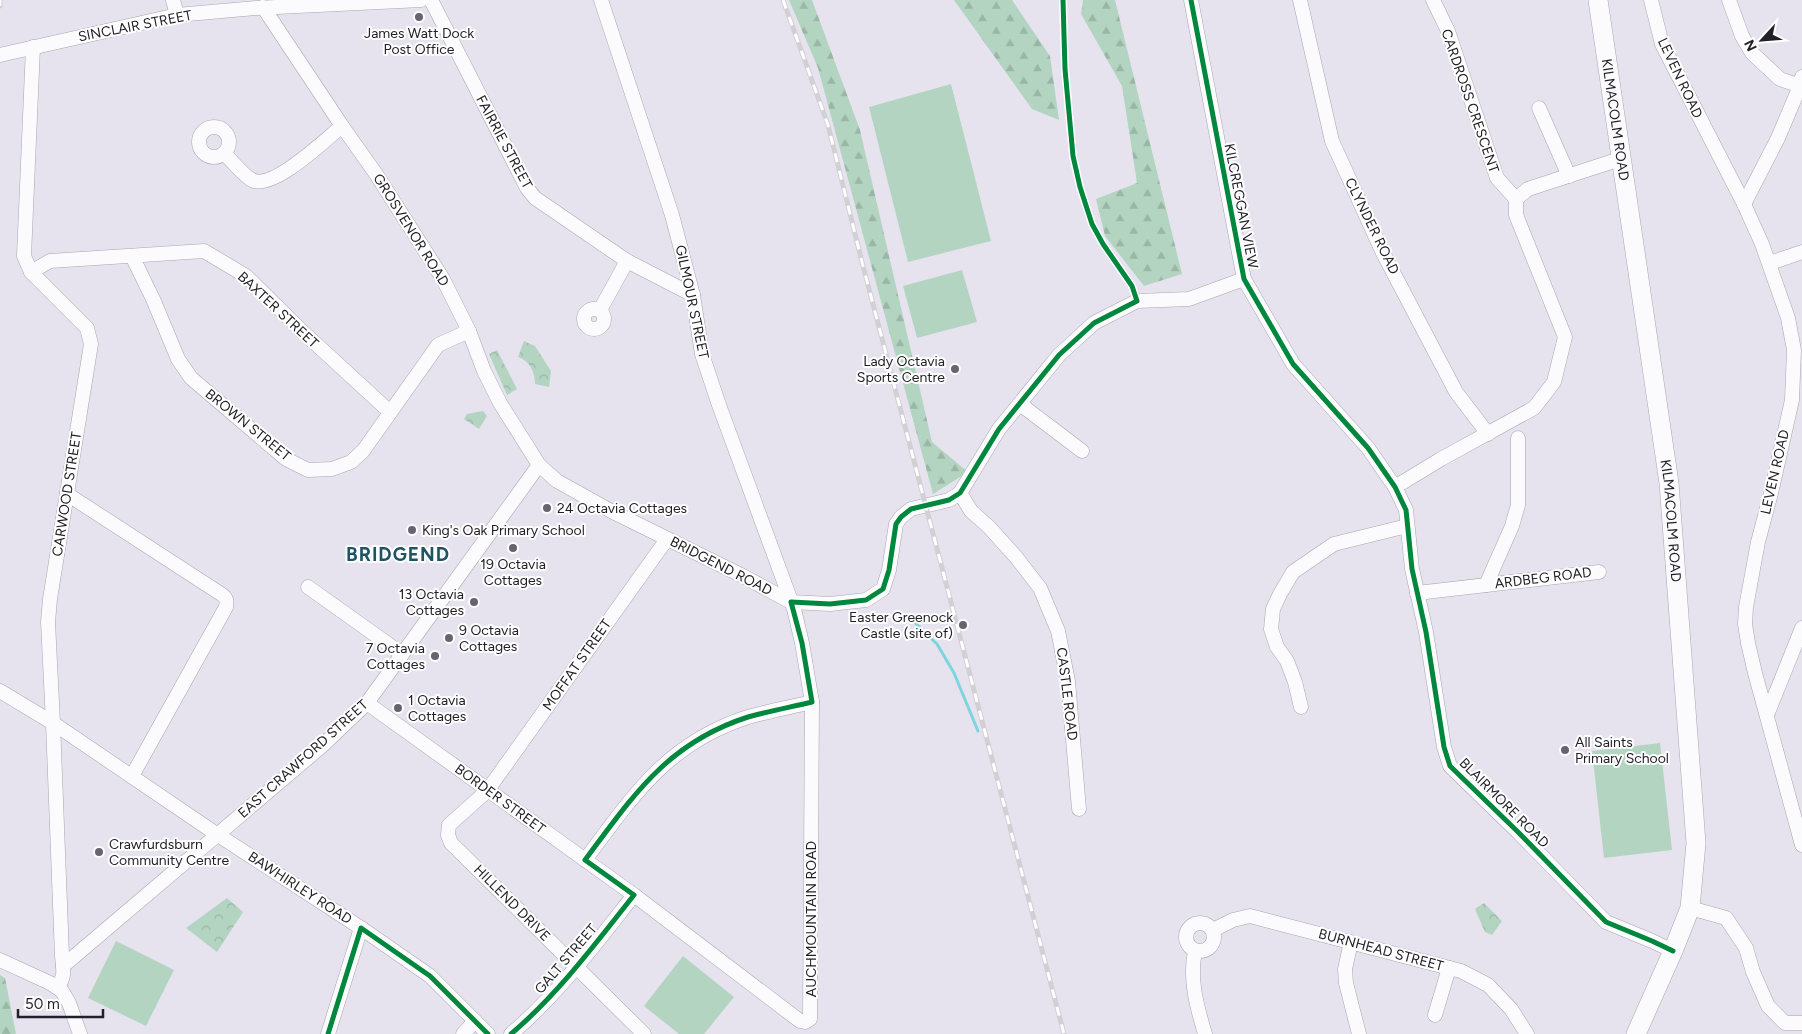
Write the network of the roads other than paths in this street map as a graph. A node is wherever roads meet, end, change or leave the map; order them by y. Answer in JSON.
{"nodes":[{"id":1,"x":173,"y":0,"type":"edge"},
{"id":2,"x":421,"y":0,"type":"edge"},
{"id":3,"x":431,"y":0,"type":"edge"},
{"id":4,"x":601,"y":0,"type":"edge"},
{"id":5,"x":1191,"y":0,"type":"edge"},
{"id":6,"x":1300,"y":0,"type":"edge"},
{"id":7,"x":1433,"y":0,"type":"edge"},
{"id":8,"x":1598,"y":0,"type":"edge"},
{"id":9,"x":1651,"y":0,"type":"edge"},
{"id":10,"x":1729,"y":0,"type":"edge"},
{"id":11,"x":353,"y":2,"type":"edge"},
{"id":12,"x":258,"y":5,"type":"edge"},
{"id":13,"x":177,"y":15,"type":"junction"},
{"id":14,"x":33,"y":47,"type":"junction"},
{"id":15,"x":0,"y":55,"type":"edge"},
{"id":16,"x":1801,"y":82,"type":"edge"},
{"id":17,"x":1539,"y":108,"type":"dead end"},
{"id":18,"x":342,"y":126,"type":"junction"},
{"id":19,"x":224,"y":153,"type":"dead end"},
{"id":20,"x":1620,"y":159,"type":"junction"},
{"id":21,"x":1569,"y":176,"type":"junction"},
{"id":22,"x":1516,"y":199,"type":"junction"},
{"id":23,"x":1744,"y":204,"type":"junction"},
{"id":24,"x":1802,"y":252,"type":"edge"},
{"id":25,"x":132,"y":256,"type":"junction"},
{"id":26,"x":627,"y":261,"type":"junction"},
{"id":27,"x":1770,"y":263,"type":"junction"},
{"id":28,"x":31,"y":272,"type":"junction"},
{"id":29,"x":1244,"y":279,"type":"junction"},
{"id":30,"x":692,"y":295,"type":"junction"},
{"id":31,"x":600,"y":310,"type":"dead end"},
{"id":32,"x":469,"y":331,"type":"junction"},
{"id":33,"x":1020,"y":404,"type":"junction"},
{"id":34,"x":390,"y":412,"type":"junction"},
{"id":35,"x":1488,"y":434,"type":"junction"},
{"id":36,"x":1518,"y":438,"type":"dead end"},
{"id":37,"x":1082,"y":451,"type":"dead end"},
{"id":38,"x":539,"y":465,"type":"junction"},
{"id":39,"x":1396,"y":488,"type":"junction"},
{"id":40,"x":960,"y":492,"type":"junction"},
{"id":41,"x":67,"y":494,"type":"junction"},
{"id":42,"x":1407,"y":526,"type":"junction"},
{"id":43,"x":666,"y":539,"type":"junction"},
{"id":44,"x":1599,"y":572,"type":"dead end"},
{"id":45,"x":1486,"y":585,"type":"junction"},
{"id":46,"x":308,"y":587,"type":"dead end"},
{"id":47,"x":1418,"y":593,"type":"junction"},
{"id":48,"x":791,"y":602,"type":"junction"},
{"id":49,"x":1802,"y":628,"type":"edge"},
{"id":50,"x":402,"y":654,"type":"junction"},
{"id":51,"x":0,"y":691,"type":"edge"},
{"id":52,"x":812,"y":702,"type":"junction"},
{"id":53,"x":367,"y":703,"type":"junction"},
{"id":54,"x":1301,"y":707,"type":"dead end"},
{"id":55,"x":1767,"y":714,"type":"junction"},
{"id":56,"x":53,"y":723,"type":"junction"},
{"id":57,"x":132,"y":776,"type":"junction"},
{"id":58,"x":488,"y":790,"type":"junction"},
{"id":59,"x":1079,"y":809,"type":"dead end"},
{"id":60,"x":218,"y":835,"type":"junction"},
{"id":61,"x":1802,"y":845,"type":"edge"},
{"id":62,"x":585,"y":860,"type":"junction"},
{"id":63,"x":634,"y":895,"type":"junction"},
{"id":64,"x":1690,"y":908,"type":"junction"},
{"id":65,"x":361,"y":928,"type":"junction"},
{"id":66,"x":1212,"y":930,"type":"junction"},
{"id":67,"x":1351,"y":942,"type":"junction"},
{"id":68,"x":1195,"y":951,"type":"junction"},
{"id":69,"x":1673,"y":951,"type":"junction"},
{"id":70,"x":2,"y":962,"type":"edge"},
{"id":71,"x":63,"y":966,"type":"junction"},
{"id":72,"x":576,"y":967,"type":"junction"},
{"id":73,"x":1449,"y":968,"type":"junction"},
{"id":74,"x":60,"y":989,"type":"junction"},
{"id":75,"x":1435,"y":1015,"type":"dead end"},
{"id":76,"x":475,"y":1021,"type":"junction"},
{"id":77,"x":1802,"y":1023,"type":"edge"},
{"id":78,"x":80,"y":1034,"type":"edge"},
{"id":79,"x":328,"y":1034,"type":"edge"},
{"id":80,"x":463,"y":1034,"type":"edge"},
{"id":81,"x":488,"y":1034,"type":"edge"},
{"id":82,"x":511,"y":1034,"type":"edge"},
{"id":83,"x":644,"y":1034,"type":"edge"},
{"id":84,"x":1205,"y":1034,"type":"edge"},
{"id":85,"x":1359,"y":1034,"type":"edge"},
{"id":86,"x":1527,"y":1034,"type":"edge"},
{"id":87,"x":1637,"y":1034,"type":"edge"}],
"edges":[{"from":1,"to":13,"type":"street"},
{"from":2,"to":11,"type":"street","name":"SINCLAIR STREET"},
{"from":3,"to":26,"type":"street","name":"FAIRRIE STREET"},
{"from":4,"to":30,"type":"street","name":"GILMOUR STREET"},
{"from":5,"to":29,"type":"street","name":"KILCREGGAN VIEW"},
{"from":6,"to":35,"type":"street","name":"CLYNDER ROAD"},
{"from":7,"to":22,"type":"street","name":"CARDROSS CRESCENT"},
{"from":8,"to":20,"type":"main road","name":"KILMACOLM ROAD"},
{"from":9,"to":23,"type":"street","name":"LEVEN ROAD"},
{"from":10,"to":16,"type":"street"},
{"from":11,"to":12,"type":"street","name":"SINCLAIR STREET"},
{"from":12,"to":13,"type":"street","name":"SINCLAIR STREET"},
{"from":12,"to":18,"type":"street","name":"GROSVENOR ROAD"},
{"from":13,"to":14,"type":"street","name":"SINCLAIR STREET"},
{"from":14,"to":15,"type":"street","name":"SINCLAIR STREET"},
{"from":14,"to":28,"type":"street","name":"CARWOOD STREET"},
{"from":16,"to":23,"type":"street"},
{"from":17,"to":21,"type":"street"},
{"from":18,"to":19,"type":"street"},
{"from":18,"to":32,"type":"street","name":"GROSVENOR ROAD"},
{"from":20,"to":21,"type":"street"},
{"from":20,"to":64,"type":"main road","name":"KILMACOLM ROAD"},
{"from":21,"to":22,"type":"street"},
{"from":22,"to":35,"type":"street"},
{"from":23,"to":27,"type":"street","name":"LEVEN ROAD"},
{"from":24,"to":27,"type":"street"},
{"from":25,"to":28,"type":"street","name":"BAXTER STREET"},
{"from":25,"to":34,"type":"street","name":"BAXTER STREET"},
{"from":25,"to":34,"type":"street","name":"BROWN STREET"},
{"from":26,"to":30,"type":"street","name":"FAIRRIE STREET"},
{"from":26,"to":31,"type":"street"},
{"from":27,"to":55,"type":"street","name":"LEVEN ROAD"},
{"from":28,"to":41,"type":"street","name":"CARWOOD STREET"},
{"from":29,"to":33,"type":"street"},
{"from":29,"to":39,"type":"street","name":"KILCREGGAN VIEW"},
{"from":30,"to":48,"type":"street","name":"GILMOUR STREET"},
{"from":32,"to":34,"type":"street","name":"BROWN STREET"},
{"from":32,"to":38,"type":"street","name":"GROSVENOR ROAD"},
{"from":33,"to":37,"type":"street"},
{"from":33,"to":40,"type":"street"},
{"from":35,"to":39,"type":"street"},
{"from":36,"to":45,"type":"street","name":"ARDBEG ROAD"},
{"from":38,"to":43,"type":"street","name":"BRIDGEND ROAD"},
{"from":38,"to":50,"type":"street","name":"EAST CRAWFORD STREET"},
{"from":39,"to":42,"type":"street","name":"BLAIRMORE ROAD"},
{"from":40,"to":48,"type":"street","name":"BRIDGEND ROAD"},
{"from":40,"to":59,"type":"street","name":"CASTLE ROAD"},
{"from":41,"to":56,"type":"street","name":"CARWOOD STREET"},
{"from":41,"to":57,"type":"street"},
{"from":42,"to":47,"type":"street","name":"BLAIRMORE ROAD"},
{"from":42,"to":54,"type":"street"},
{"from":43,"to":48,"type":"street","name":"BRIDGEND ROAD"},
{"from":43,"to":58,"type":"street","name":"MOFFAT STREET"},
{"from":44,"to":45,"type":"street","name":"ARDBEG ROAD"},
{"from":45,"to":47,"type":"street","name":"ARDBEG ROAD"},
{"from":46,"to":50,"type":"street"},
{"from":47,"to":69,"type":"street","name":"BLAIRMORE ROAD"},
{"from":48,"to":52,"type":"street","name":"AUCHMOUNTAIN ROAD"},
{"from":49,"to":55,"type":"street"},
{"from":50,"to":53,"type":"street","name":"EAST CRAWFORD STREET"},
{"from":51,"to":56,"type":"street","name":"BAWHIRLEY ROAD"},
{"from":52,"to":62,"type":"street"},
{"from":52,"to":63,"type":"street","name":"AUCHMOUNTAIN ROAD"},
{"from":53,"to":58,"type":"street","name":"BORDER STREET"},
{"from":53,"to":60,"type":"street","name":"EAST CRAWFORD STREET"},
{"from":55,"to":61,"type":"street","name":"LEVEN ROAD"},
{"from":56,"to":57,"type":"street","name":"BAWHIRLEY ROAD"},
{"from":56,"to":71,"type":"street","name":"CARWOOD STREET"},
{"from":57,"to":60,"type":"street","name":"BAWHIRLEY ROAD"},
{"from":58,"to":62,"type":"street","name":"BORDER STREET"},
{"from":58,"to":72,"type":"street","name":"HILLEND DRIVE"},
{"from":60,"to":65,"type":"street","name":"BAWHIRLEY ROAD"},
{"from":60,"to":71,"type":"street","name":"EAST CRAWFORD STREET"},
{"from":62,"to":63,"type":"street","name":"BORDER STREET"},
{"from":63,"to":72,"type":"street","name":"GALT STREET"},
{"from":64,"to":69,"type":"main road","name":"KILMACOLM ROAD"},
{"from":64,"to":77,"type":"street"},
{"from":65,"to":76,"type":"street","name":"BAWHIRLEY ROAD"},
{"from":65,"to":79,"type":"street"},
{"from":66,"to":67,"type":"street","name":"BURNHEAD STREET"},
{"from":66,"to":68,"type":"street"},
{"from":66,"to":68,"type":"street"},
{"from":67,"to":73,"type":"street","name":"BURNHEAD STREET"},
{"from":67,"to":85,"type":"street"},
{"from":68,"to":84,"type":"street"},
{"from":69,"to":87,"type":"main road","name":"KILMACOLM ROAD"},
{"from":70,"to":74,"type":"street"},
{"from":71,"to":74,"type":"street","name":"CARWOOD STREET"},
{"from":72,"to":82,"type":"street","name":"GALT STREET"},
{"from":72,"to":83,"type":"street","name":"HILLEND DRIVE"},
{"from":73,"to":75,"type":"street"},
{"from":73,"to":86,"type":"street","name":"BURNHEAD STREET"},
{"from":74,"to":78,"type":"street"},
{"from":76,"to":80,"type":"street"},
{"from":76,"to":81,"type":"street","name":"BAWHIRLEY ROAD"}]}
